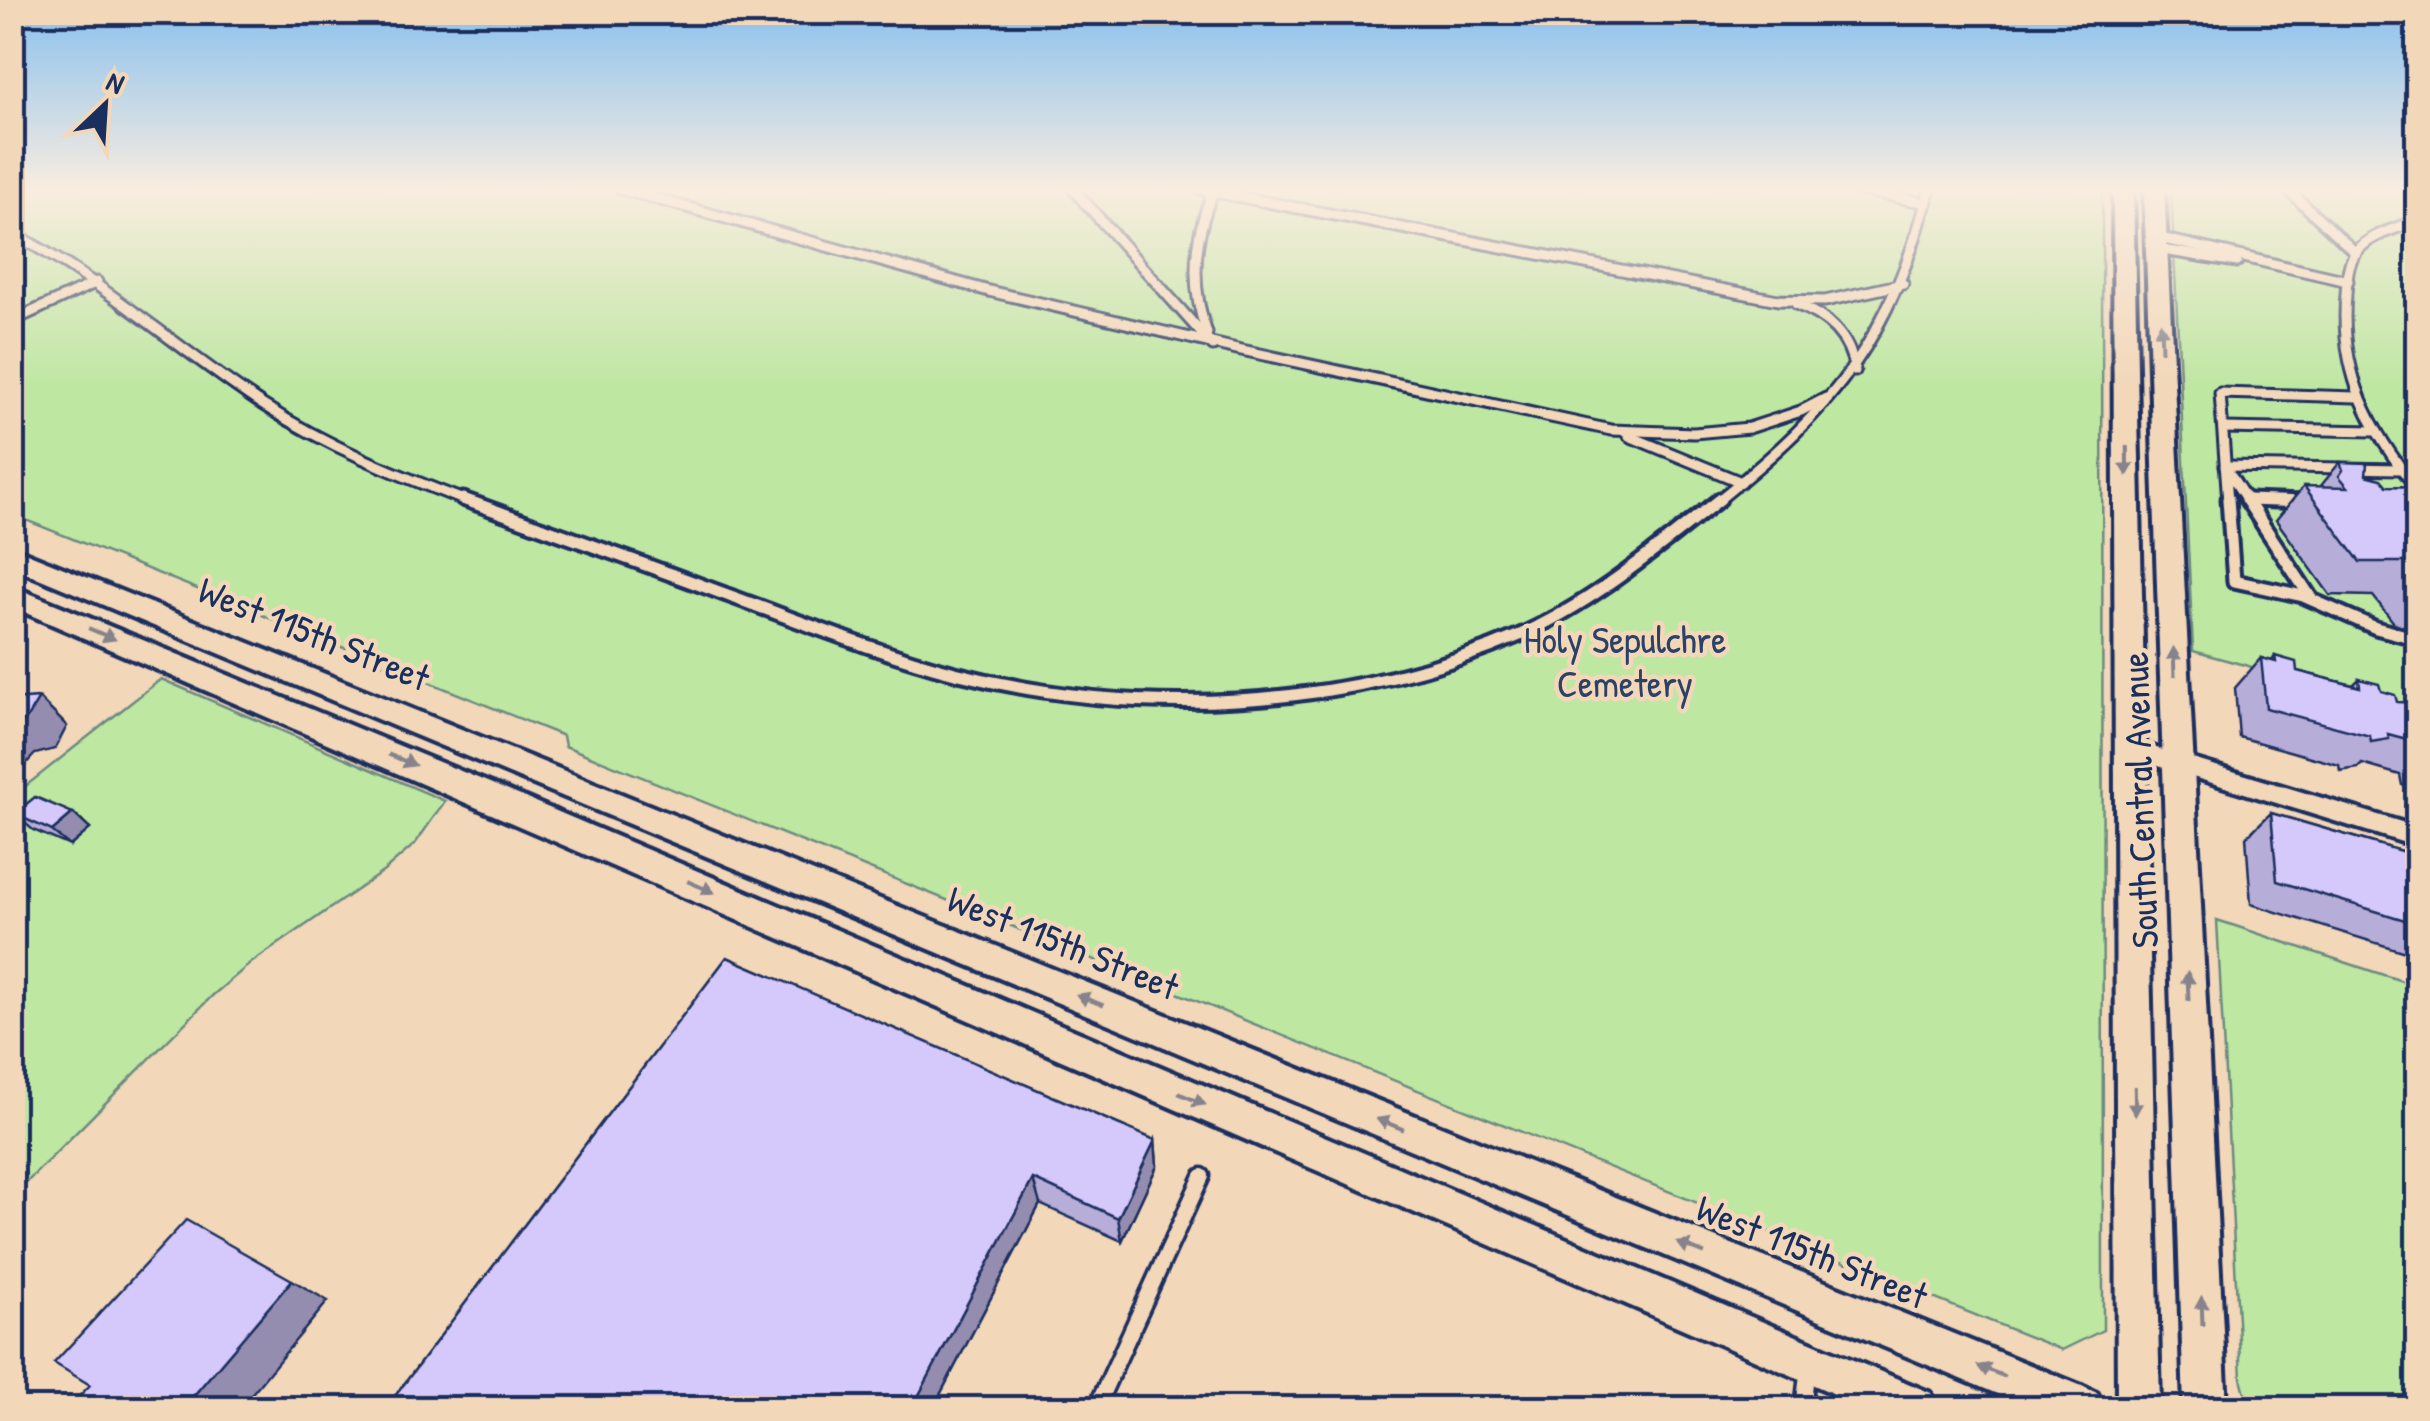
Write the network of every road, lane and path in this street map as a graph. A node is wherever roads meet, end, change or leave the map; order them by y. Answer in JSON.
{"nodes":[{"id":1,"x":50,"y":255,"type":"edge"},
{"id":2,"x":854,"y":255,"type":"edge"},
{"id":3,"x":1133,"y":255,"type":"edge"},
{"id":4,"x":1198,"y":255,"type":"edge"},
{"id":5,"x":1548,"y":255,"type":"edge"},
{"id":6,"x":1910,"y":255,"type":"edge"},
{"id":7,"x":2124,"y":255,"type":"edge"},
{"id":8,"x":2157,"y":255,"type":"edge"},
{"id":9,"x":2197,"y":255,"type":"edge"},
{"id":10,"x":2355,"y":255,"type":"edge"},
{"id":11,"x":97,"y":282,"type":"junction"},
{"id":12,"x":2348,"y":282,"type":"junction"},
{"id":13,"x":1902,"y":284,"type":"junction"},
{"id":14,"x":1778,"y":300,"type":"junction"},
{"id":15,"x":12,"y":321,"type":"edge"},
{"id":16,"x":1214,"y":346,"type":"junction"},
{"id":17,"x":1855,"y":371,"type":"junction"},
{"id":18,"x":1843,"y":388,"type":"junction"},
{"id":19,"x":2356,"y":397,"type":"junction"},
{"id":20,"x":2224,"y":428,"type":"junction"},
{"id":21,"x":1611,"y":430,"type":"junction"},
{"id":22,"x":2374,"y":431,"type":"junction"},
{"id":23,"x":2225,"y":466,"type":"junction"},
{"id":24,"x":2400,"y":469,"type":"junction"},
{"id":25,"x":1742,"y":482,"type":"junction"},
{"id":26,"x":2418,"y":490,"type":"edge"},
{"id":27,"x":2248,"y":500,"type":"junction"},
{"id":28,"x":2306,"y":502,"type":"edge"},
{"id":29,"x":12,"y":556,"type":"edge"},
{"id":30,"x":12,"y":596,"type":"edge"},
{"id":31,"x":2311,"y":598,"type":"junction"},
{"id":32,"x":2418,"y":638,"type":"edge"},
{"id":33,"x":2130,"y":749,"type":"junction"},
{"id":34,"x":2179,"y":764,"type":"junction"},
{"id":35,"x":2418,"y":837,"type":"edge"},
{"id":36,"x":1202,"y":1176,"type":"dead end"},
{"id":37,"x":1808,"y":1363,"type":"junction"},
{"id":38,"x":1894,"y":1404,"type":"edge"},
{"id":39,"x":1096,"y":1408,"type":"edge"},
{"id":40,"x":1803,"y":1408,"type":"edge"},
{"id":41,"x":2082,"y":1408,"type":"edge"},
{"id":42,"x":2139,"y":1408,"type":"edge"},
{"id":43,"x":2206,"y":1408,"type":"edge"}],
"edges":[{"from":1,"to":11,"type":"lane"},
{"from":2,"to":16,"type":"lane"},
{"from":3,"to":16,"type":"lane"},
{"from":4,"to":16,"type":"lane"},
{"from":5,"to":14,"type":"lane"},
{"from":6,"to":13,"type":"lane"},
{"from":7,"to":33,"type":"street","name":"South Central Avenue","one_way":true},
{"from":34,"to":8,"type":"street","name":"South Central Avenue","one_way":true},
{"from":9,"to":12,"type":"lane"},
{"from":10,"to":12,"type":"lane"},
{"from":11,"to":15,"type":"lane"},
{"from":11,"to":25,"type":"lane"},
{"from":12,"to":19,"type":"lane"},
{"from":13,"to":14,"type":"lane"},
{"from":13,"to":17,"type":"lane"},
{"from":14,"to":17,"type":"lane"},
{"from":16,"to":21,"type":"lane"},
{"from":17,"to":18,"type":"lane"},
{"from":18,"to":21,"type":"lane"},
{"from":18,"to":25,"type":"lane"},
{"from":19,"to":20,"type":"lane"},
{"from":19,"to":22,"type":"lane"},
{"from":20,"to":22,"type":"lane"},
{"from":20,"to":23,"type":"lane"},
{"from":21,"to":25,"type":"lane"},
{"from":22,"to":24,"type":"lane"},
{"from":23,"to":24,"type":"lane"},
{"from":23,"to":27,"type":"lane"},
{"from":23,"to":31,"type":"lane"},
{"from":24,"to":26,"type":"lane"},
{"from":27,"to":28,"type":"lane"},
{"from":27,"to":31,"type":"lane"},
{"from":41,"to":29,"type":"street","name":"West 115th Street","one_way":true},
{"from":30,"to":37,"type":"street","one_way":true},
{"from":31,"to":32,"type":"lane"},
{"from":33,"to":34,"type":"street"},
{"from":33,"to":42,"type":"street","name":"South Central Avenue","one_way":true},
{"from":34,"to":35,"type":"street"},
{"from":43,"to":34,"type":"street","name":"South Central Avenue","one_way":true},
{"from":36,"to":39,"type":"lane"},
{"from":37,"to":38,"type":"street"},
{"from":37,"to":40,"type":"lane"}]}
